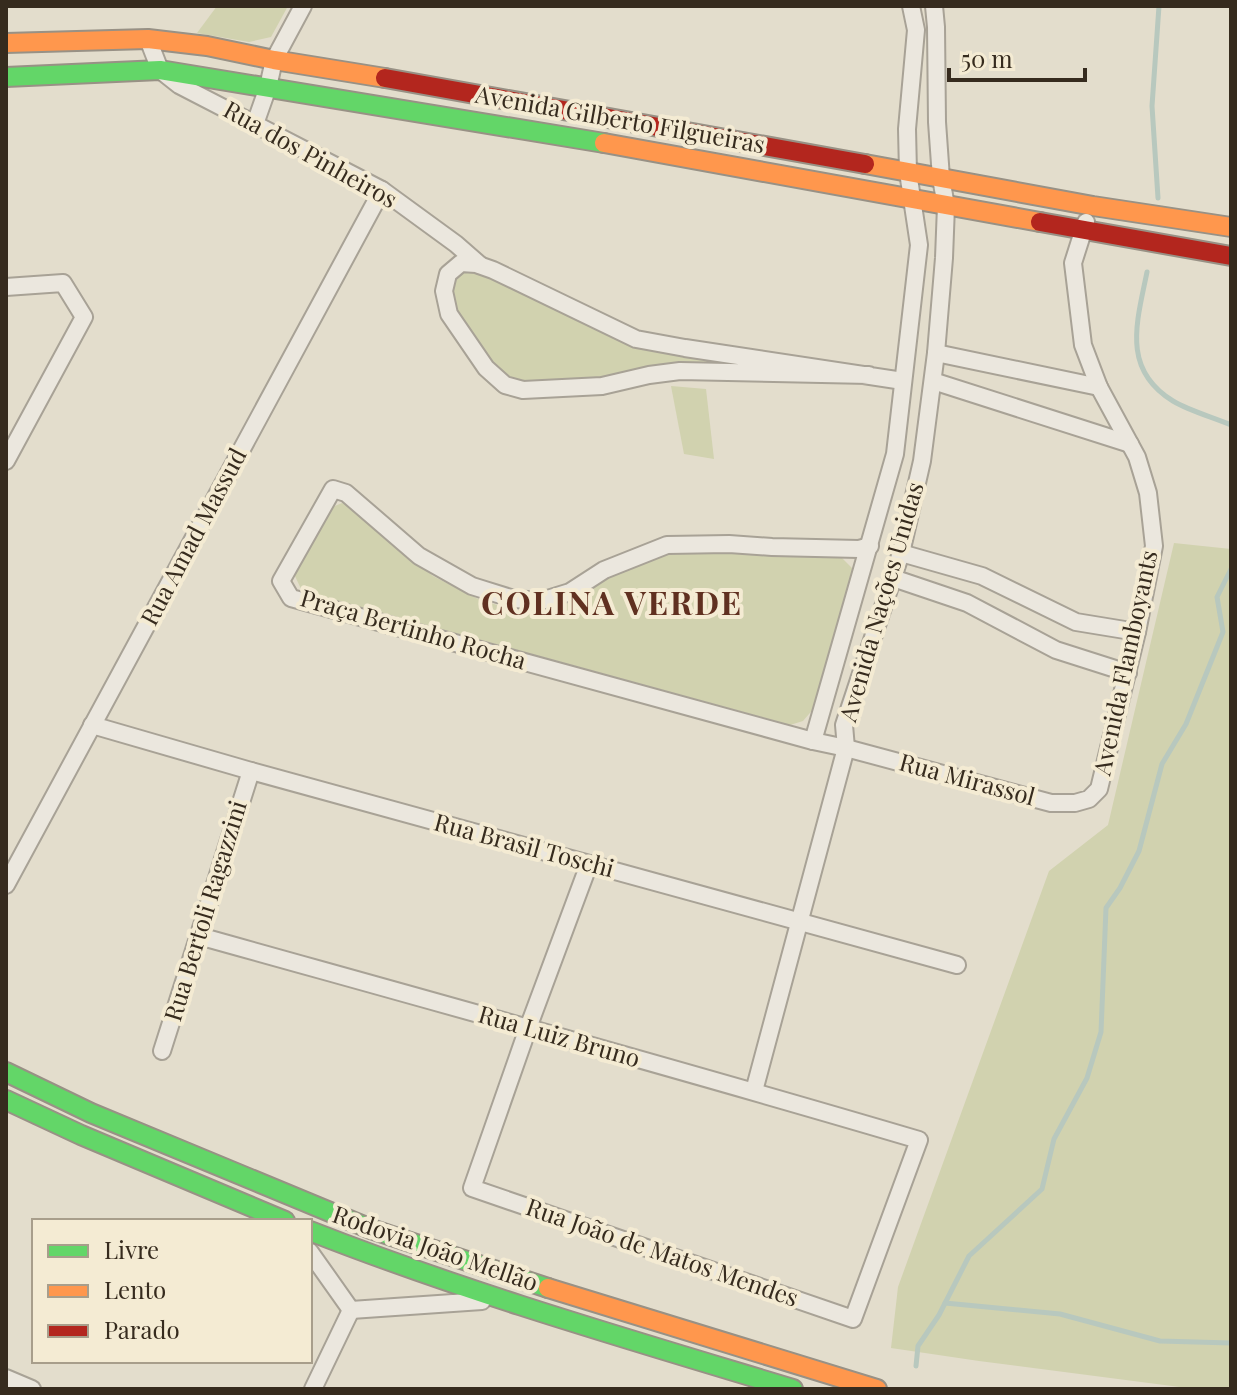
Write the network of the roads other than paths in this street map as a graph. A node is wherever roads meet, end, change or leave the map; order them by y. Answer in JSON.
{"nodes":[{"id":1,"x":303,"y":6,"type":"edge"},
{"id":2,"x":911,"y":6,"type":"edge"},
{"id":3,"x":934,"y":6,"type":"edge"},
{"id":4,"x":148,"y":39,"type":"junction"},
{"id":5,"x":6,"y":43,"type":"edge"},
{"id":6,"x":274,"y":60,"type":"junction"},
{"id":7,"x":160,"y":70,"type":"junction"},
{"id":8,"x":6,"y":77,"type":"edge"},
{"id":9,"x":268,"y":87,"type":"junction"},
{"id":10,"x":636,"y":122,"type":"junction"},
{"id":11,"x":255,"y":124,"type":"junction"},
{"id":12,"x":631,"y":148,"type":"junction"},
{"id":13,"x":908,"y":172,"type":"junction"},
{"id":14,"x":941,"y":178,"type":"junction"},
{"id":15,"x":382,"y":190,"type":"junction"},
{"id":16,"x":912,"y":200,"type":"junction"},
{"id":17,"x":946,"y":206,"type":"junction"},
{"id":18,"x":1093,"y":206,"type":"junction"},
{"id":19,"x":1231,"y":227,"type":"edge"},
{"id":20,"x":1081,"y":231,"type":"junction"},
{"id":21,"x":1231,"y":256,"type":"edge"},
{"id":22,"x":482,"y":267,"type":"junction"},
{"id":23,"x":6,"y":287,"type":"edge"},
{"id":24,"x":936,"y":353,"type":"junction"},
{"id":25,"x":869,"y":375,"type":"junction"},
{"id":26,"x":903,"y":381,"type":"junction"},
{"id":27,"x":933,"y":381,"type":"junction"},
{"id":28,"x":1099,"y":387,"type":"junction"},
{"id":29,"x":1130,"y":444,"type":"junction"},
{"id":30,"x":6,"y":461,"type":"edge"},
{"id":31,"x":870,"y":546,"type":"junction"},
{"id":32,"x":901,"y":553,"type":"junction"},
{"id":33,"x":893,"y":578,"type":"junction"},
{"id":34,"x":1137,"y":632,"type":"junction"},
{"id":35,"x":1128,"y":673,"type":"junction"},
{"id":36,"x":92,"y":725,"type":"junction"},
{"id":37,"x":813,"y":741,"type":"junction"},
{"id":38,"x":846,"y":748,"type":"junction"},
{"id":39,"x":251,"y":771,"type":"junction"},
{"id":40,"x":1089,"y":799,"type":"joint"},
{"id":41,"x":589,"y":864,"type":"junction"},
{"id":42,"x":6,"y":885,"type":"edge"},
{"id":43,"x":800,"y":922,"type":"junction"},
{"id":44,"x":199,"y":936,"type":"junction"},
{"id":45,"x":957,"y":965,"type":"dead end"},
{"id":46,"x":528,"y":1028,"type":"junction"},
{"id":47,"x":162,"y":1051,"type":"dead end"},
{"id":48,"x":6,"y":1072,"type":"edge"},
{"id":49,"x":754,"y":1091,"type":"junction"},
{"id":50,"x":6,"y":1100,"type":"edge"},
{"id":51,"x":280,"y":1219,"type":"edge"},
{"id":52,"x":312,"y":1232,"type":"edge"},
{"id":53,"x":312,"y":1255,"type":"edge"},
{"id":54,"x":504,"y":1300,"type":"junction"},
{"id":55,"x":351,"y":1310,"type":"junction"},
{"id":56,"x":853,"y":1319,"type":"joint"},
{"id":57,"x":6,"y":1378,"type":"edge"},
{"id":58,"x":32,"y":1389,"type":"edge"},
{"id":59,"x":313,"y":1389,"type":"edge"},
{"id":60,"x":793,"y":1389,"type":"edge"},
{"id":61,"x":877,"y":1389,"type":"edge"}],
"edges":[{"from":1,"to":6,"type":"street"},
{"from":2,"to":13,"type":"street","name":"Avenida Nações Unidas"},
{"from":3,"to":14,"type":"street","name":"Avenida Nações Unidas"},
{"from":4,"to":5,"type":"main road","name":"Avenida Gilberto Filgueiras"},
{"from":4,"to":6,"type":"main road","name":"Avenida Gilberto Filgueiras"},
{"from":4,"to":7,"type":"street"},
{"from":6,"to":9,"type":"street"},
{"from":6,"to":10,"type":"main road","name":"Avenida Gilberto Filgueiras"},
{"from":7,"to":8,"type":"main road","name":"Avenida Gilberto Filgueiras"},
{"from":7,"to":9,"type":"main road","name":"Avenida Gilberto Filgueiras"},
{"from":7,"to":11,"type":"street","name":"Rua dos Pinheiros"},
{"from":9,"to":11,"type":"street"},
{"from":9,"to":12,"type":"main road","name":"Avenida Gilberto Filgueiras"},
{"from":10,"to":12,"type":"main road"},
{"from":10,"to":13,"type":"main road","name":"Avenida Gilberto Filgueiras"},
{"from":11,"to":15,"type":"street","name":"Rua dos Pinheiros"},
{"from":12,"to":16,"type":"main road","name":"Avenida Gilberto Filgueiras"},
{"from":13,"to":14,"type":"main road","name":"Avenida Gilberto Filgueiras"},
{"from":13,"to":16,"type":"street","name":"Avenida Nações Unidas"},
{"from":14,"to":17,"type":"street","name":"Avenida Nações Unidas"},
{"from":14,"to":18,"type":"main road","name":"Avenida Gilberto Filgueiras"},
{"from":15,"to":22,"type":"street","name":"Rua dos Pinheiros"},
{"from":15,"to":36,"type":"street","name":"Rua Amad Massud"},
{"from":16,"to":17,"type":"main road","name":"Avenida Gilberto Filgueiras"},
{"from":16,"to":26,"type":"street","name":"Avenida Nações Unidas"},
{"from":17,"to":20,"type":"main road","name":"Avenida Gilberto Filgueiras"},
{"from":17,"to":24,"type":"street","name":"Avenida Nações Unidas"},
{"from":18,"to":19,"type":"main road","name":"Avenida Gilberto Filgueiras"},
{"from":18,"to":20,"type":"street","name":"Avenida Flamboyants"},
{"from":20,"to":21,"type":"main road","name":"Avenida Gilberto Filgueiras"},
{"from":20,"to":28,"type":"street","name":"Avenida Flamboyants"},
{"from":22,"to":25,"type":"street","name":"Rua dos Pinheiros"},
{"from":22,"to":25,"type":"street","name":"Rua dos Pinheiros"},
{"from":23,"to":30,"type":"street"},
{"from":24,"to":27,"type":"street","name":"Avenida Nações Unidas"},
{"from":24,"to":28,"type":"street"},
{"from":25,"to":26,"type":"street","name":"Rua dos Pinheiros"},
{"from":26,"to":31,"type":"street","name":"Avenida Nações Unidas"},
{"from":27,"to":29,"type":"street"},
{"from":27,"to":32,"type":"street","name":"Avenida Nações Unidas"},
{"from":28,"to":29,"type":"street","name":"Avenida Flamboyants"},
{"from":29,"to":34,"type":"street","name":"Avenida Flamboyants"},
{"from":31,"to":37,"type":"street","name":"Avenida Nações Unidas"},
{"from":31,"to":37,"type":"street","name":"Praça Bertinho Rocha"},
{"from":32,"to":33,"type":"street","name":"Avenida Nações Unidas"},
{"from":32,"to":34,"type":"street"},
{"from":33,"to":35,"type":"street"},
{"from":33,"to":38,"type":"street","name":"Avenida Nações Unidas"},
{"from":34,"to":35,"type":"street","name":"Avenida Flamboyants"},
{"from":35,"to":40,"type":"street","name":"Avenida Flamboyants"},
{"from":36,"to":39,"type":"street","name":"Rua Brasil Toschi"},
{"from":36,"to":42,"type":"street","name":"Rua Amad Massud"},
{"from":37,"to":38,"type":"street","name":"Praça Bertinho Rocha"},
{"from":38,"to":40,"type":"street","name":"Rua Mirassol"},
{"from":38,"to":43,"type":"street","name":"Avenida Nações Unidas"},
{"from":39,"to":41,"type":"street","name":"Rua Brasil Toschi"},
{"from":39,"to":44,"type":"street","name":"Rua Bertoli Ragazzini"},
{"from":41,"to":43,"type":"street","name":"Rua Brasil Toschi"},
{"from":41,"to":46,"type":"street"},
{"from":43,"to":45,"type":"street","name":"Rua Brasil Toschi"},
{"from":43,"to":49,"type":"street","name":"Avenida Nações Unidas"},
{"from":44,"to":46,"type":"street","name":"Rua Luiz Bruno"},
{"from":44,"to":47,"type":"street","name":"Rua Bertoli Ragazzini"},
{"from":46,"to":49,"type":"street","name":"Rua Luiz Bruno"},
{"from":46,"to":56,"type":"street","name":"Rua João de Matos Mendes"},
{"from":48,"to":61,"type":"main road","name":"Rodovia João Mellão"},
{"from":49,"to":56,"type":"street","name":"Rua Luiz Bruno"},
{"from":50,"to":51,"type":"main road"},
{"from":52,"to":54,"type":"main road","name":"Rodovia João Mellão"},
{"from":53,"to":55,"type":"street"},
{"from":54,"to":55,"type":"street"},
{"from":54,"to":60,"type":"main road","name":"Rodovia João Mellão"},
{"from":55,"to":59,"type":"street"},
{"from":57,"to":58,"type":"street"}]}
